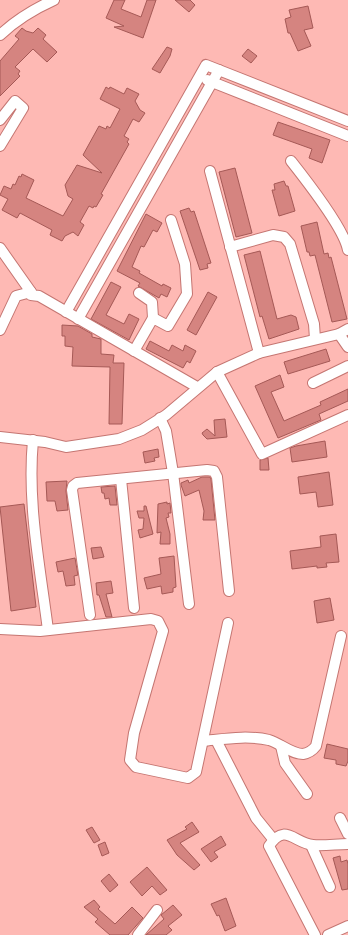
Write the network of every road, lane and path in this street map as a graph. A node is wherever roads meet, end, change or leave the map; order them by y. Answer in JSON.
{"nodes":[{"id":1,"x":54,"y":0,"type":"edge"},
{"id":2,"x":0,"y":35,"type":"edge"},
{"id":3,"x":219,"y":70,"type":"junction"},
{"id":4,"x":200,"y":77,"type":"junction"},
{"id":5,"x":212,"y":82,"type":"junction"},
{"id":6,"x":0,"y":120,"type":"edge"},
{"id":7,"x":348,"y":121,"type":"edge"},
{"id":8,"x":348,"y":136,"type":"edge"},
{"id":9,"x":0,"y":146,"type":"edge"},
{"id":10,"x":291,"y":161,"type":"dead end"},
{"id":11,"x":210,"y":171,"type":"dead end"},
{"id":12,"x":172,"y":220,"type":"dead end"},
{"id":13,"x":230,"y":247,"type":"junction"},
{"id":14,"x":0,"y":248,"type":"edge"},
{"id":15,"x":348,"y":250,"type":"edge"},
{"id":16,"x":31,"y":292,"type":"junction"},
{"id":17,"x":139,"y":294,"type":"dead end"},
{"id":18,"x":66,"y":312,"type":"junction"},
{"id":19,"x":153,"y":318,"type":"junction"},
{"id":20,"x":78,"y":319,"type":"junction"},
{"id":21,"x":0,"y":330,"type":"edge"},
{"id":22,"x":343,"y":331,"type":"edge"},
{"id":23,"x":315,"y":339,"type":"junction"},
{"id":24,"x":348,"y":347,"type":"edge"},
{"id":25,"x":134,"y":351,"type":"junction"},
{"id":26,"x":259,"y":353,"type":"junction"},
{"id":27,"x":348,"y":366,"type":"edge"},
{"id":28,"x":217,"y":372,"type":"junction"},
{"id":29,"x":313,"y":383,"type":"dead end"},
{"id":30,"x":197,"y":387,"type":"junction"},
{"id":31,"x":348,"y":415,"type":"edge"},
{"id":32,"x":160,"y":418,"type":"junction"},
{"id":33,"x":0,"y":437,"type":"edge"},
{"id":34,"x":33,"y":440,"type":"junction"},
{"id":35,"x":174,"y":473,"type":"junction"},
{"id":36,"x":121,"y":479,"type":"junction"},
{"id":37,"x":229,"y":591,"type":"dead end"},
{"id":38,"x":189,"y":604,"type":"dead end"},
{"id":39,"x":134,"y":608,"type":"dead end"},
{"id":40,"x":90,"y":615,"type":"dead end"},
{"id":41,"x":228,"y":623,"type":"dead end"},
{"id":42,"x":0,"y":629,"type":"edge"},
{"id":43,"x":48,"y":630,"type":"junction"},
{"id":44,"x":341,"y":636,"type":"dead end"},
{"id":45,"x":216,"y":740,"type":"junction"},
{"id":46,"x":203,"y":741,"type":"junction"},
{"id":47,"x":281,"y":746,"type":"junction"},
{"id":48,"x":307,"y":794,"type":"dead end"},
{"id":49,"x":340,"y":818,"type":"dead end"},
{"id":50,"x":348,"y":834,"type":"edge"},
{"id":51,"x":273,"y":839,"type":"junction"},
{"id":52,"x":348,"y":844,"type":"edge"},
{"id":53,"x":312,"y":845,"type":"junction"},
{"id":54,"x":330,"y":887,"type":"dead end"},
{"id":55,"x":157,"y":910,"type":"dead end"},
{"id":56,"x":348,"y":926,"type":"edge"},
{"id":57,"x":138,"y":935,"type":"edge"},
{"id":58,"x":315,"y":935,"type":"edge"},
{"id":59,"x":328,"y":935,"type":"edge"}],
"edges":[{"from":1,"to":2,"type":"street"},
{"from":3,"to":4,"type":"street"},
{"from":3,"to":5,"type":"street"},
{"from":3,"to":7,"type":"street"},
{"from":4,"to":5,"type":"street"},
{"from":4,"to":18,"type":"street"},
{"from":5,"to":8,"type":"street"},
{"from":5,"to":20,"type":"street"},
{"from":6,"to":9,"type":"street"},
{"from":10,"to":15,"type":"street"},
{"from":11,"to":13,"type":"street"},
{"from":12,"to":19,"type":"street"},
{"from":13,"to":23,"type":"street"},
{"from":13,"to":26,"type":"street"},
{"from":14,"to":16,"type":"street"},
{"from":16,"to":18,"type":"street"},
{"from":16,"to":21,"type":"street"},
{"from":17,"to":19,"type":"street"},
{"from":18,"to":20,"type":"street"},
{"from":19,"to":25,"type":"street"},
{"from":20,"to":25,"type":"street"},
{"from":22,"to":23,"type":"street"},
{"from":22,"to":24,"type":"street"},
{"from":23,"to":26,"type":"street"},
{"from":25,"to":30,"type":"street"},
{"from":26,"to":28,"type":"street"},
{"from":27,"to":29,"type":"street"},
{"from":28,"to":30,"type":"street"},
{"from":28,"to":31,"type":"street"},
{"from":30,"to":32,"type":"street"},
{"from":32,"to":34,"type":"street"},
{"from":32,"to":35,"type":"street"},
{"from":33,"to":34,"type":"street"},
{"from":34,"to":43,"type":"street"},
{"from":35,"to":36,"type":"street"},
{"from":35,"to":37,"type":"street"},
{"from":35,"to":38,"type":"street"},
{"from":36,"to":39,"type":"street"},
{"from":36,"to":40,"type":"street"},
{"from":41,"to":46,"type":"street"},
{"from":42,"to":43,"type":"street"},
{"from":43,"to":46,"type":"street"},
{"from":44,"to":47,"type":"street"},
{"from":45,"to":46,"type":"street"},
{"from":45,"to":47,"type":"street"},
{"from":45,"to":51,"type":"street"},
{"from":47,"to":48,"type":"street"},
{"from":49,"to":50,"type":"street"},
{"from":51,"to":53,"type":"street"},
{"from":51,"to":58,"type":"street"},
{"from":52,"to":53,"type":"street"},
{"from":53,"to":54,"type":"street"},
{"from":55,"to":57,"type":"street"},
{"from":56,"to":59,"type":"street"}]}
